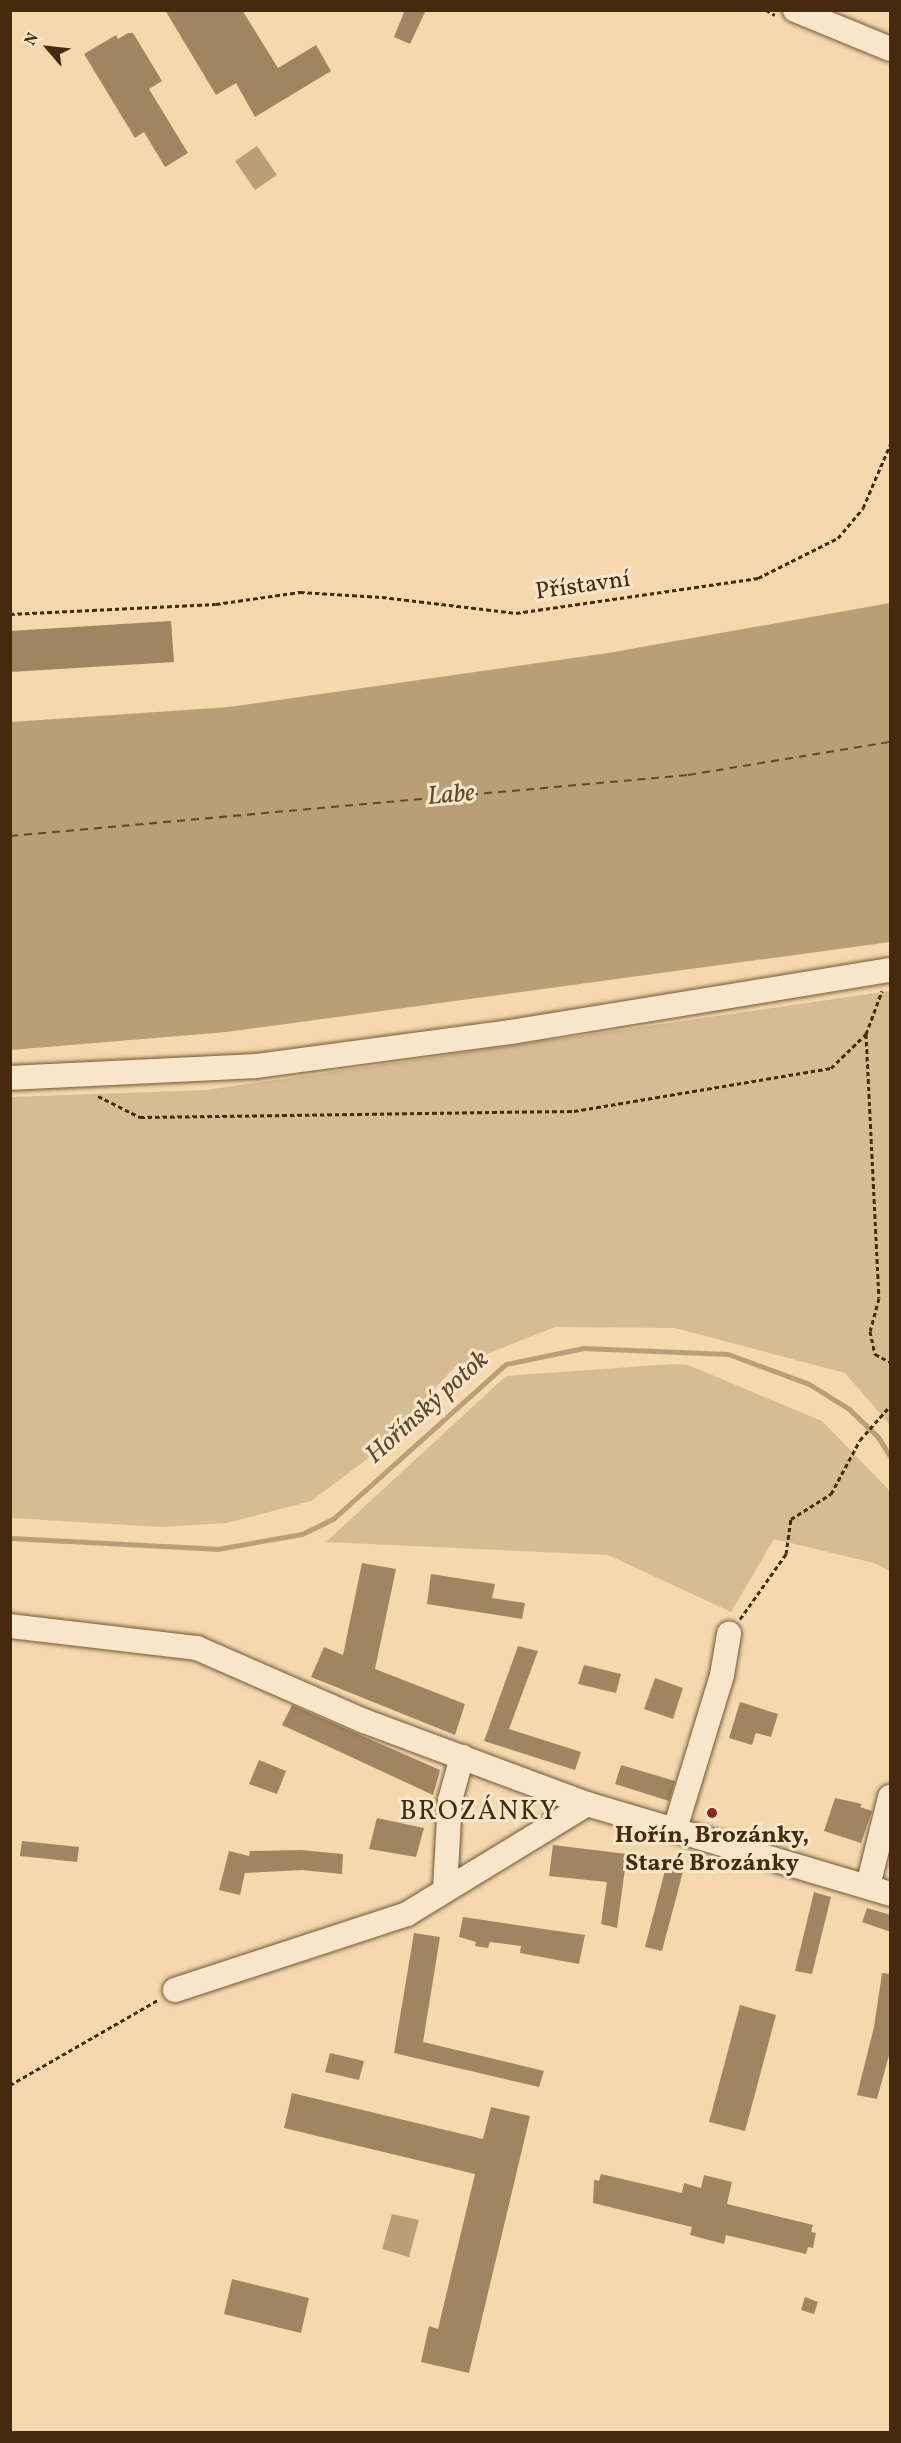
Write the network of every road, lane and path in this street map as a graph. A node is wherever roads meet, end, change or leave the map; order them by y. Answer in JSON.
{"nodes":[{"id":1,"x":795,"y":10,"type":"edge"},
{"id":2,"x":891,"y":49,"type":"edge"},
{"id":3,"x":891,"y":445,"type":"edge"},
{"id":4,"x":10,"y":614,"type":"edge"},
{"id":5,"x":889,"y":975,"type":"edge"},
{"id":6,"x":867,"y":1034,"type":"junction"},
{"id":7,"x":10,"y":1078,"type":"edge"},
{"id":8,"x":90,"y":1092,"type":"dead end"},
{"id":9,"x":891,"y":1362,"type":"edge"},
{"id":10,"x":891,"y":1406,"type":"edge"},
{"id":11,"x":10,"y":1626,"type":"edge"},
{"id":12,"x":729,"y":1634,"type":"joint"},
{"id":13,"x":462,"y":1757,"type":"junction"},
{"id":14,"x":891,"y":1797,"type":"edge"},
{"id":15,"x":587,"y":1804,"type":"junction"},
{"id":16,"x":675,"y":1829,"type":"junction"},
{"id":17,"x":868,"y":1886,"type":"junction"},
{"id":18,"x":445,"y":1889,"type":"junction"},
{"id":19,"x":891,"y":1894,"type":"edge"},
{"id":20,"x":175,"y":1990,"type":"joint"},
{"id":21,"x":10,"y":2085,"type":"edge"}],
"edges":[{"from":1,"to":2,"type":"street"},
{"from":3,"to":4,"type":"path","name":"Přístavní"},
{"from":5,"to":6,"type":"path"},
{"from":5,"to":7,"type":"street"},
{"from":6,"to":8,"type":"path"},
{"from":6,"to":9,"type":"path"},
{"from":10,"to":12,"type":"path"},
{"from":11,"to":13,"type":"street"},
{"from":12,"to":16,"type":"street"},
{"from":13,"to":15,"type":"street"},
{"from":13,"to":18,"type":"street"},
{"from":14,"to":17,"type":"street"},
{"from":15,"to":16,"type":"street"},
{"from":15,"to":18,"type":"street"},
{"from":16,"to":17,"type":"street"},
{"from":17,"to":19,"type":"street"},
{"from":18,"to":20,"type":"street"},
{"from":20,"to":21,"type":"path"}]}
